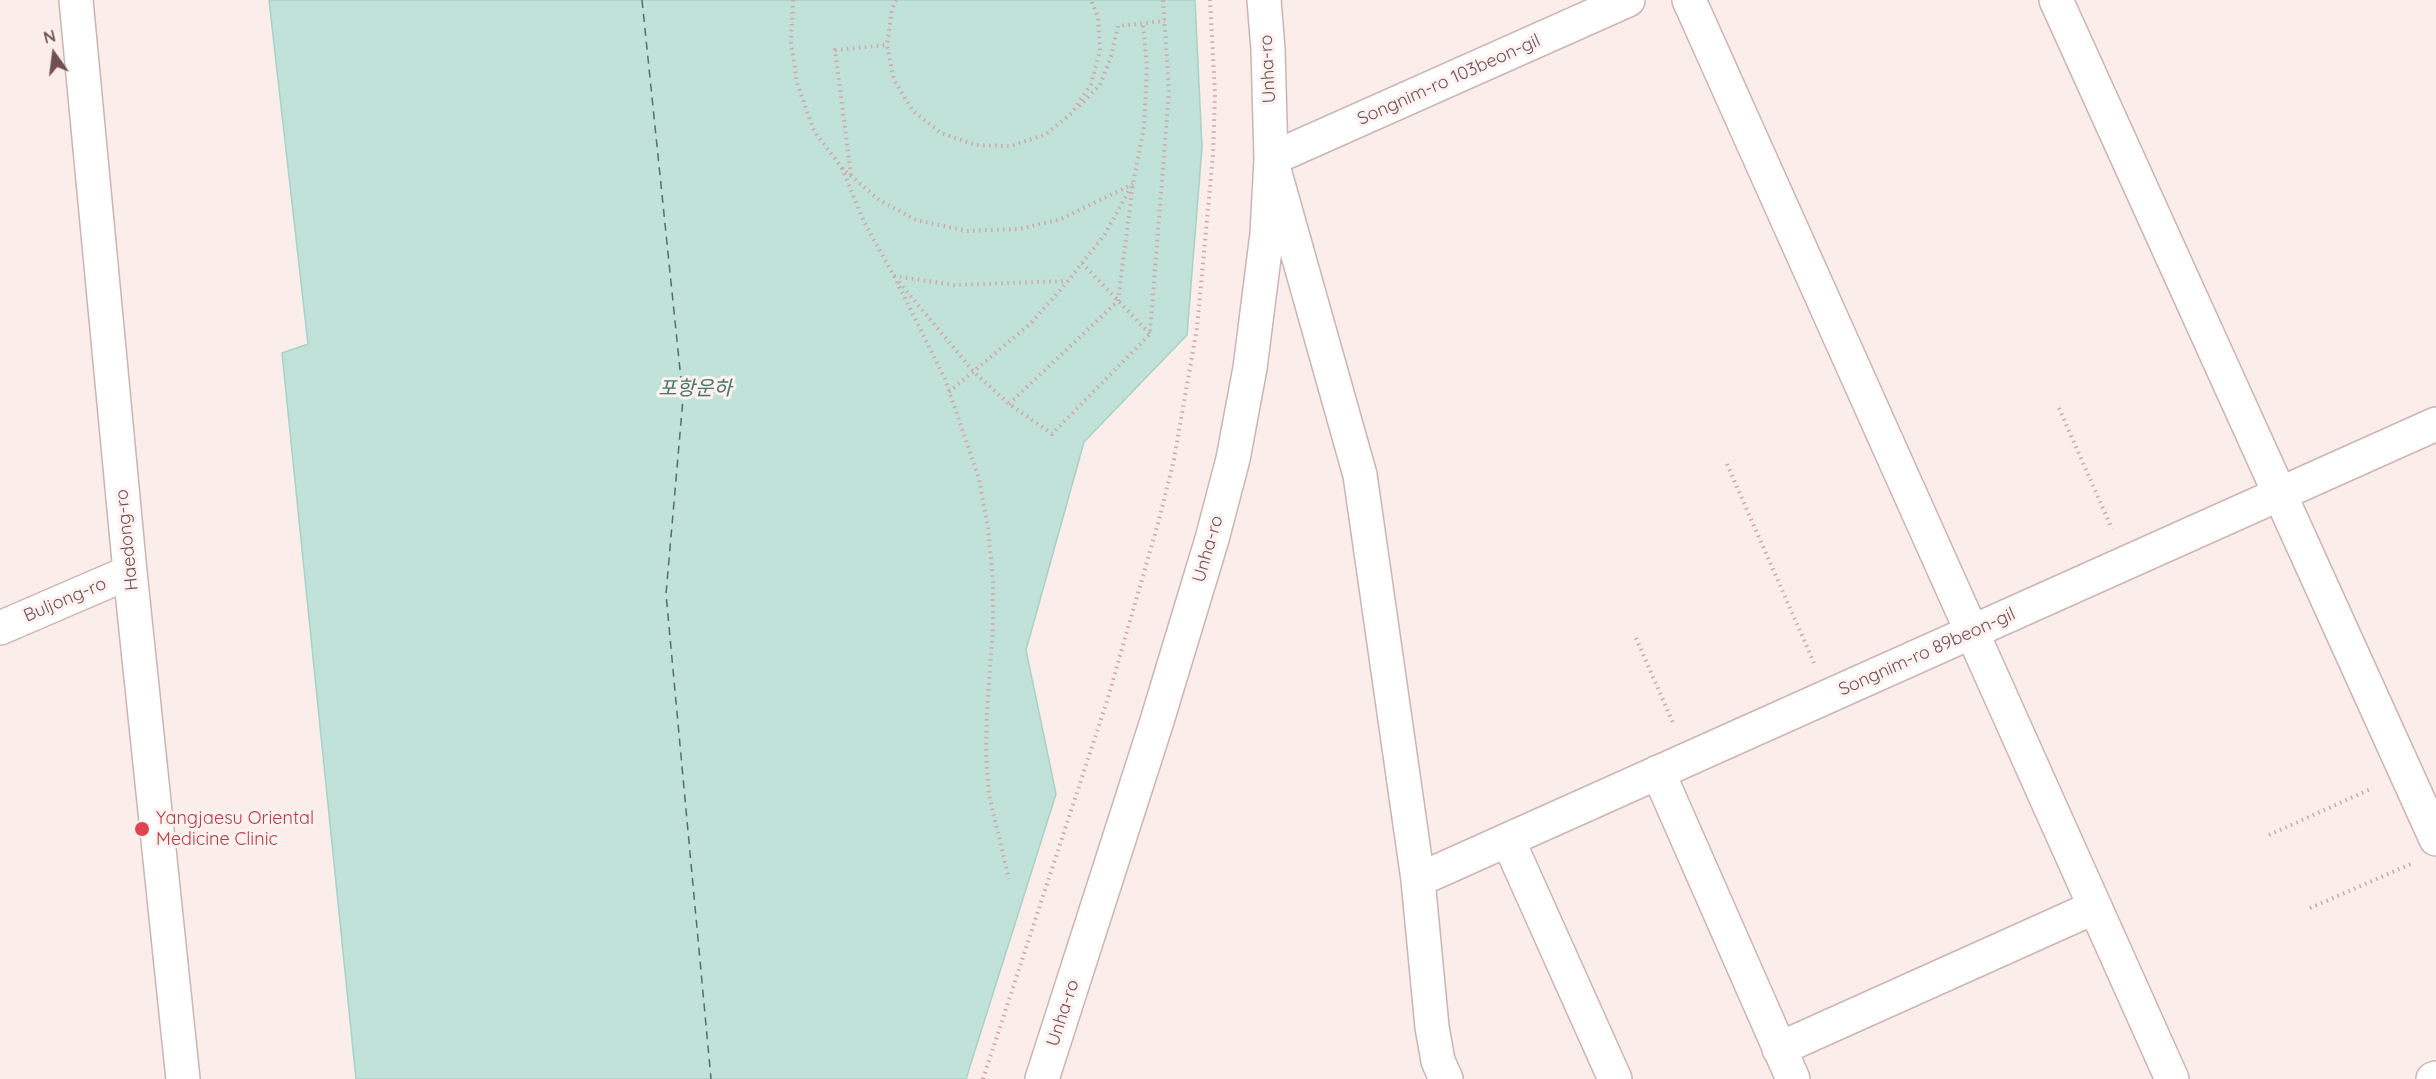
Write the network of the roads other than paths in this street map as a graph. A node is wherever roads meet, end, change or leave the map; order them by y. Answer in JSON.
{"nodes":[{"id":1,"x":76,"y":0,"type":"edge"},
{"id":2,"x":1264,"y":0,"type":"edge"},
{"id":3,"x":1628,"y":0,"type":"edge"},
{"id":4,"x":1689,"y":0,"type":"edge"},
{"id":5,"x":2056,"y":0,"type":"edge"},
{"id":6,"x":1271,"y":159,"type":"junction"},
{"id":7,"x":2436,"y":424,"type":"edge"},
{"id":8,"x":2280,"y":494,"type":"junction"},
{"id":9,"x":130,"y":572,"type":"junction"},
{"id":10,"x":0,"y":628,"type":"edge"},
{"id":11,"x":1972,"y":632,"type":"junction"},
{"id":12,"x":1658,"y":772,"type":"junction"},
{"id":13,"x":1508,"y":840,"type":"junction"},
{"id":14,"x":2426,"y":850,"type":"edge"},
{"id":15,"x":1418,"y":880,"type":"junction"},
{"id":16,"x":2096,"y":907,"type":"junction"},
{"id":17,"x":1779,"y":1049,"type":"junction"},
{"id":18,"x":183,"y":1079,"type":"edge"},
{"id":19,"x":1042,"y":1079,"type":"edge"},
{"id":20,"x":1446,"y":1079,"type":"edge"},
{"id":21,"x":1615,"y":1079,"type":"edge"},
{"id":22,"x":1793,"y":1079,"type":"edge"},
{"id":23,"x":2172,"y":1079,"type":"edge"}],
"edges":[{"from":1,"to":9,"type":"street","name":"Haedong-ro"},
{"from":2,"to":6,"type":"street","name":"Unha-ro"},
{"from":3,"to":6,"type":"street","name":"Songnim-ro 103beon-gil"},
{"from":4,"to":11,"type":"street"},
{"from":5,"to":8,"type":"street"},
{"from":6,"to":15,"type":"street"},
{"from":6,"to":19,"type":"street","name":"Unha-ro"},
{"from":7,"to":8,"type":"street","name":"Songnim-ro 89beon-gil"},
{"from":8,"to":11,"type":"street","name":"Songnim-ro 89beon-gil"},
{"from":8,"to":14,"type":"street"},
{"from":9,"to":10,"type":"street","name":"Buljong-ro"},
{"from":9,"to":18,"type":"street","name":"Haedong-ro"},
{"from":11,"to":12,"type":"street","name":"Songnim-ro 89beon-gil"},
{"from":11,"to":16,"type":"street"},
{"from":12,"to":13,"type":"street","name":"Songnim-ro 89beon-gil"},
{"from":12,"to":17,"type":"street"},
{"from":13,"to":15,"type":"street","name":"Songnim-ro 89beon-gil"},
{"from":13,"to":21,"type":"street"},
{"from":15,"to":20,"type":"street"},
{"from":16,"to":17,"type":"street"},
{"from":16,"to":23,"type":"street"},
{"from":17,"to":22,"type":"street"}]}
